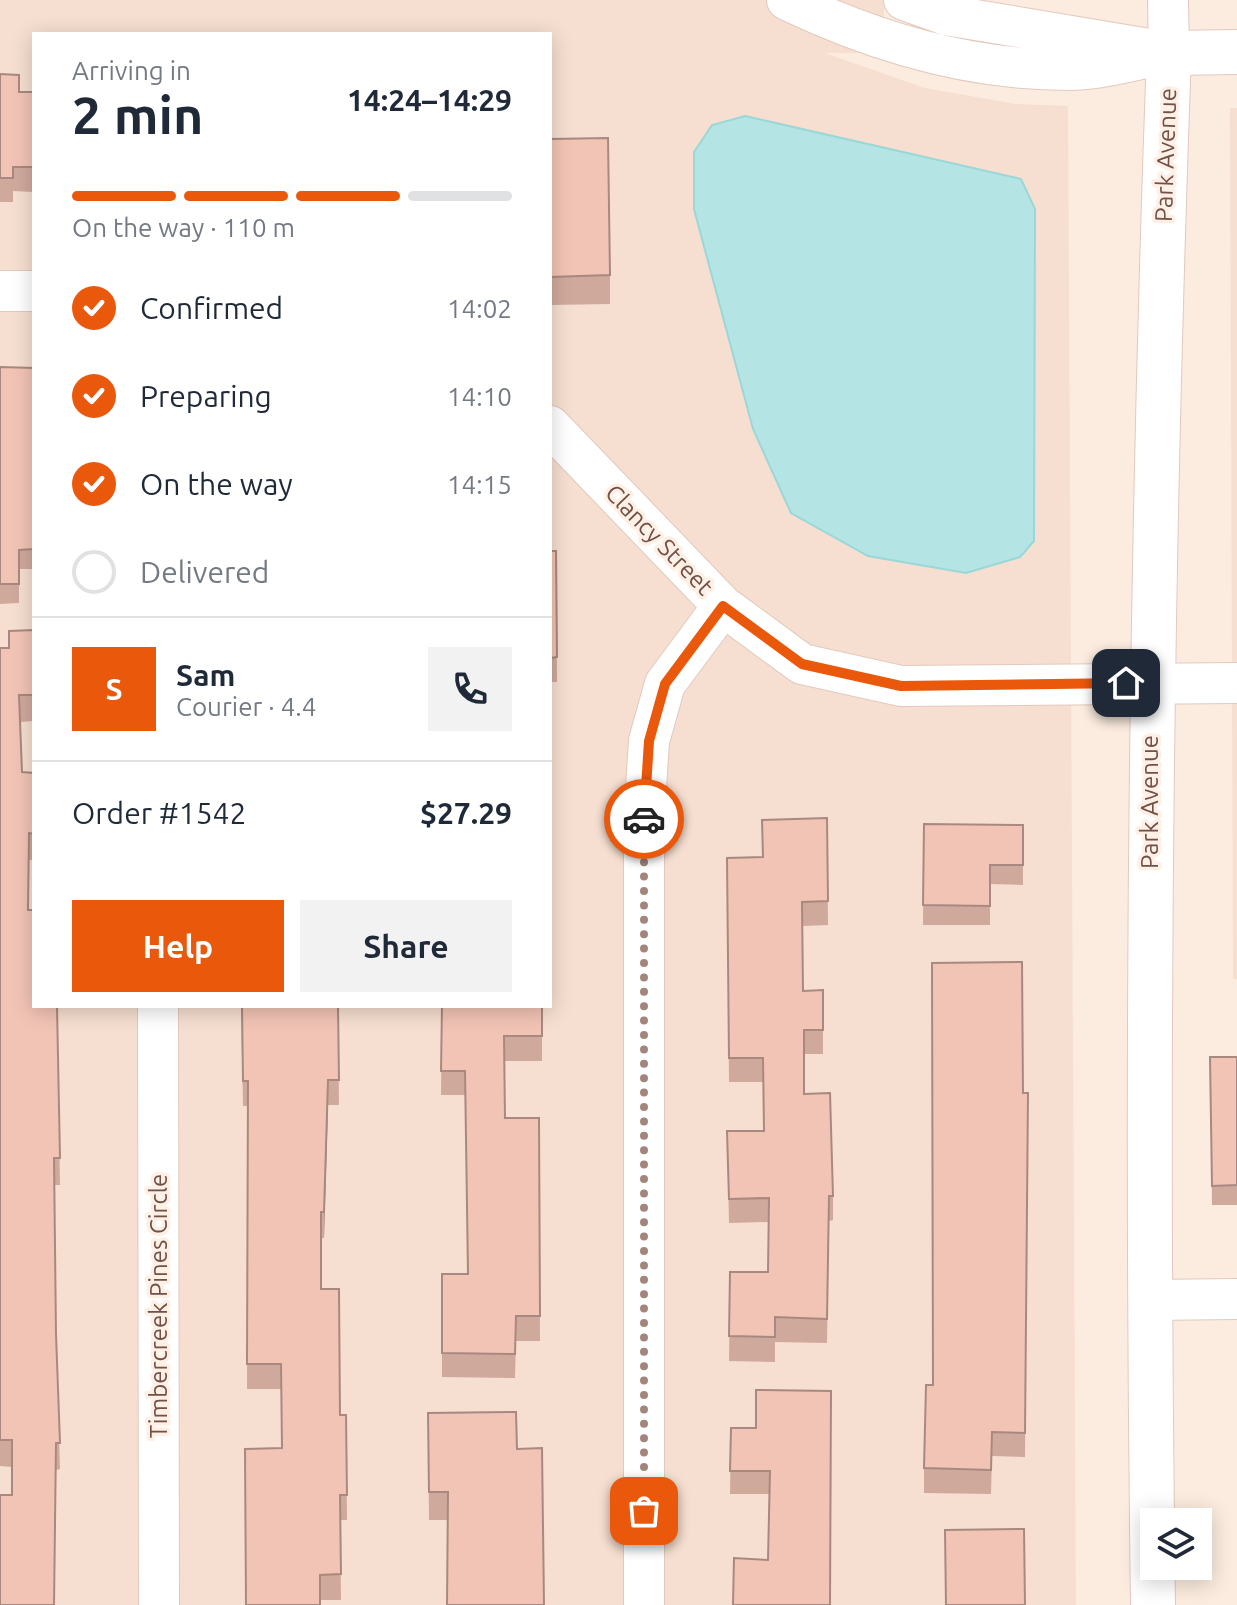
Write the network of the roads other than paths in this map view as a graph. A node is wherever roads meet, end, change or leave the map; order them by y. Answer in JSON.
{"nodes":[{"id":1,"x":787,"y":0,"type":"edge"},
{"id":2,"x":904,"y":0,"type":"edge"},
{"id":3,"x":1168,"y":0,"type":"edge"},
{"id":4,"x":1237,"y":52,"type":"edge"},
{"id":5,"x":1169,"y":53,"type":"junction"},
{"id":6,"x":0,"y":291,"type":"edge"},
{"id":7,"x":32,"y":291,"type":"edge"},
{"id":8,"x":552,"y":428,"type":"edge"},
{"id":9,"x":723,"y":606,"type":"junction"},
{"id":10,"x":1237,"y":683,"type":"edge"},
{"id":11,"x":1151,"y":684,"type":"junction"},
{"id":12,"x":158,"y":1008,"type":"edge"},
{"id":13,"x":1237,"y":1299,"type":"edge"},
{"id":14,"x":1149,"y":1300,"type":"junction"},
{"id":15,"x":159,"y":1605,"type":"edge"},
{"id":16,"x":644,"y":1605,"type":"edge"},
{"id":17,"x":1153,"y":1605,"type":"edge"}],
"edges":[{"from":1,"to":5,"type":"street"},
{"from":2,"to":5,"type":"street"},
{"from":3,"to":5,"type":"street","name":"Park Avenue"},
{"from":4,"to":5,"type":"street"},
{"from":5,"to":11,"type":"street","name":"Park Avenue"},
{"from":6,"to":7,"type":"street"},
{"from":8,"to":9,"type":"street","name":"Clancy Street"},
{"from":9,"to":11,"type":"street","name":"Clancy Street"},
{"from":9,"to":16,"type":"street"},
{"from":10,"to":11,"type":"street","name":"Clancy Street"},
{"from":11,"to":14,"type":"street","name":"Park Avenue"},
{"from":12,"to":15,"type":"street","name":"Timbercreek Pines Circle"},
{"from":13,"to":14,"type":"street"},
{"from":14,"to":17,"type":"street","name":"Park Avenue"}]}
